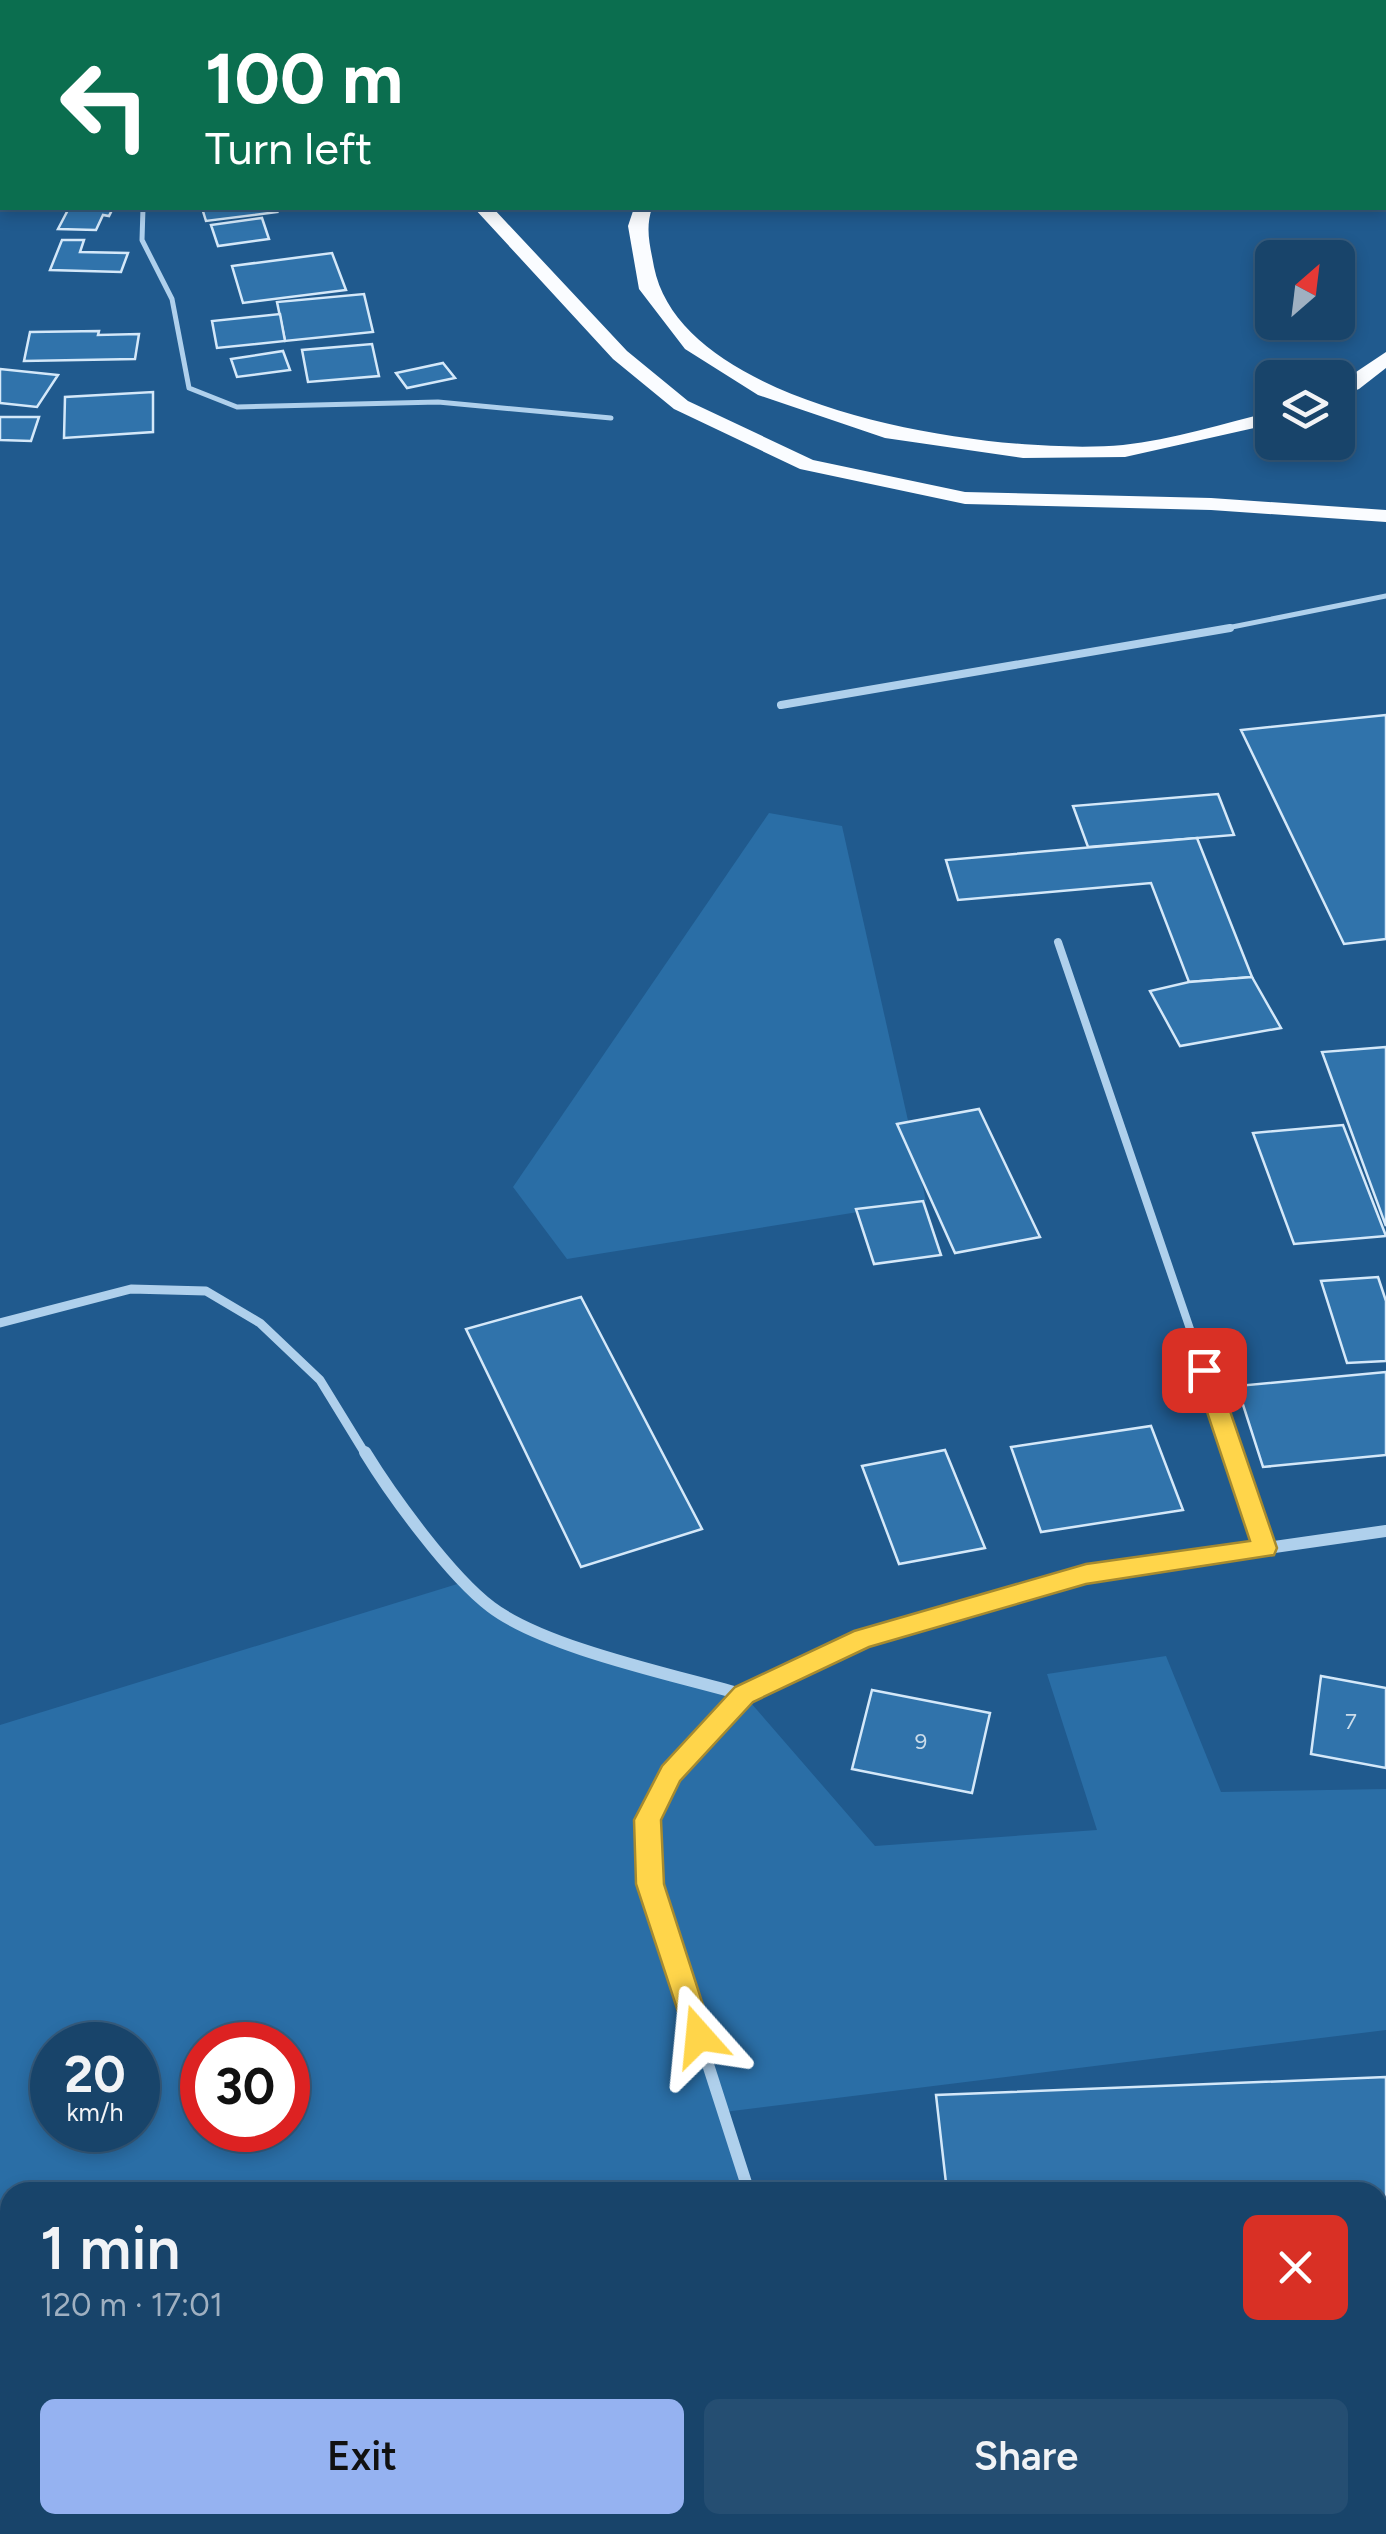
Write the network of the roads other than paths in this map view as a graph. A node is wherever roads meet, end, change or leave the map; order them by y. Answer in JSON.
{"nodes":[{"id":1,"x":143,"y":210,"type":"edge"},
{"id":2,"x":486,"y":210,"type":"edge"},
{"id":3,"x":642,"y":210,"type":"edge"},
{"id":4,"x":1386,"y":358,"type":"edge"},
{"id":5,"x":1355,"y":383,"type":"edge"},
{"id":6,"x":611,"y":418,"type":"dead end"},
{"id":7,"x":1255,"y":422,"type":"edge"},
{"id":8,"x":1386,"y":516,"type":"edge"},
{"id":9,"x":1386,"y":596,"type":"edge"},
{"id":10,"x":781,"y":705,"type":"dead end"},
{"id":11,"x":1058,"y":942,"type":"dead end"},
{"id":12,"x":0,"y":1323,"type":"edge"},
{"id":13,"x":1386,"y":1530,"type":"edge"},
{"id":14,"x":1265,"y":1548,"type":"junction"},
{"id":15,"x":744,"y":1695,"type":"junction"},
{"id":16,"x":746,"y":2182,"type":"edge"}],
"edges":[{"from":1,"to":6,"type":"lane"},
{"from":2,"to":8,"type":"highway"},
{"from":3,"to":7,"type":"highway"},
{"from":4,"to":5,"type":"highway"},
{"from":9,"to":10,"type":"lane"},
{"from":11,"to":14,"type":"lane"},
{"from":12,"to":15,"type":"street"},
{"from":13,"to":14,"type":"street"},
{"from":14,"to":15,"type":"street"},
{"from":15,"to":16,"type":"street"}]}
